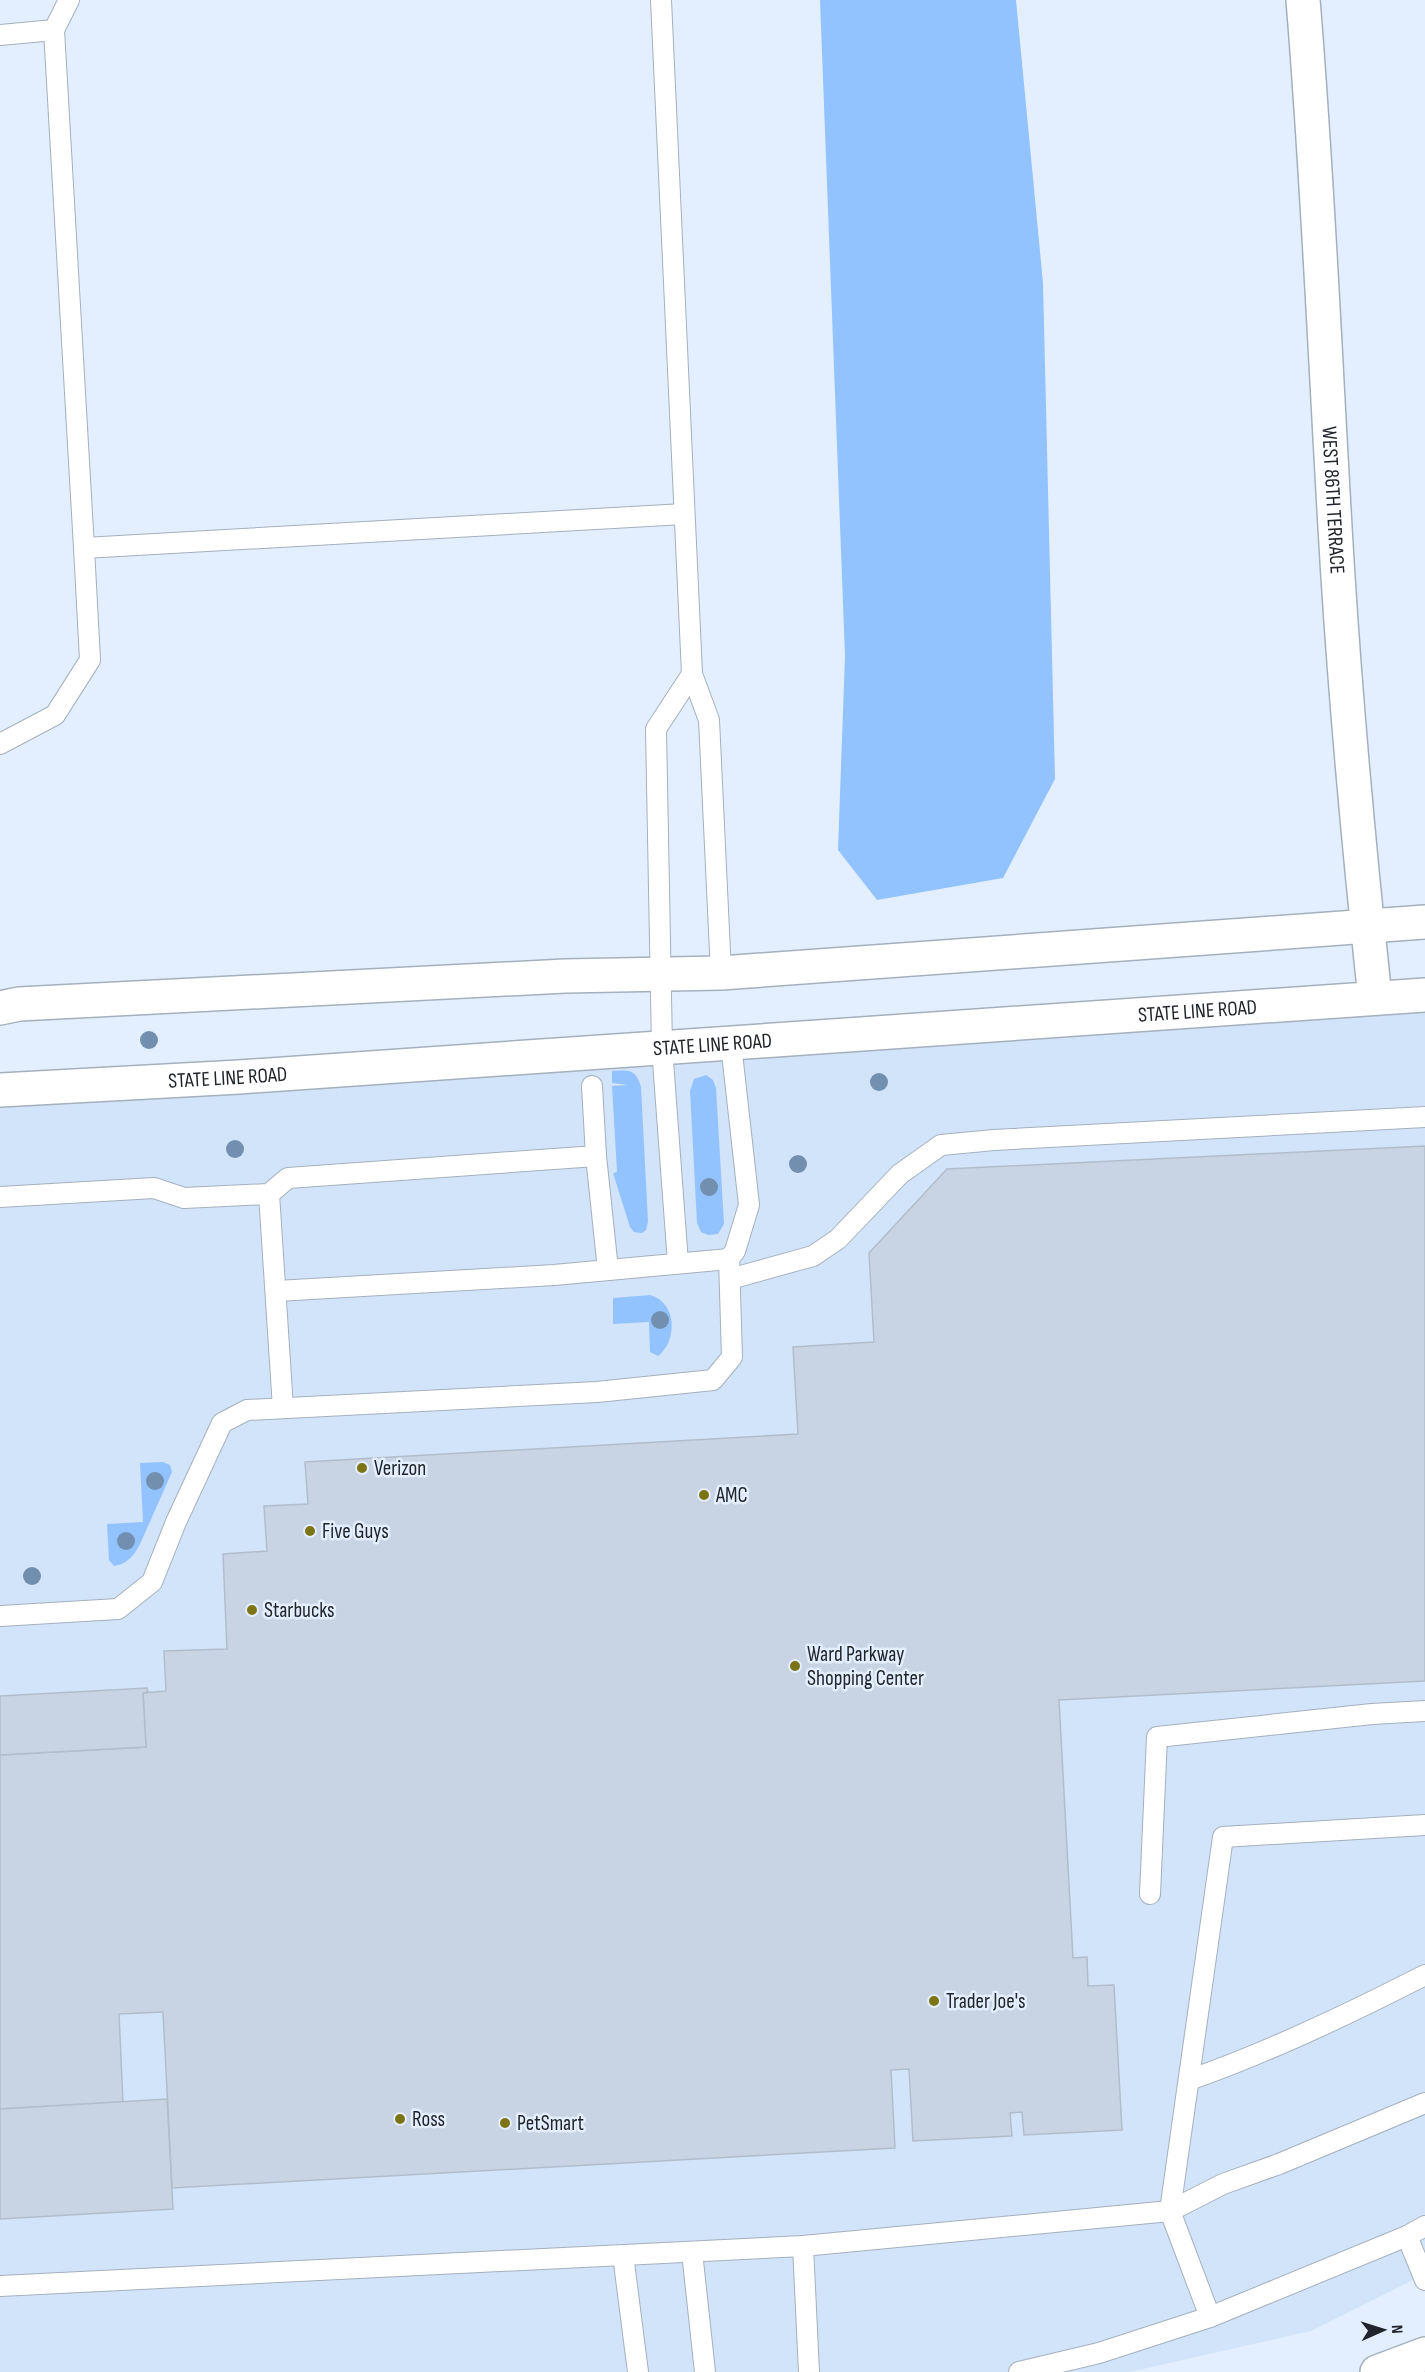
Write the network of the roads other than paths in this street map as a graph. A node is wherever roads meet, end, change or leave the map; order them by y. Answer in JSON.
{"nodes":[{"id":1,"x":69,"y":0,"type":"edge"},
{"id":2,"x":661,"y":0,"type":"edge"},
{"id":3,"x":1303,"y":0,"type":"edge"},
{"id":4,"x":54,"y":30,"type":"junction"},
{"id":5,"x":0,"y":35,"type":"edge"},
{"id":6,"x":684,"y":514,"type":"junction"},
{"id":7,"x":84,"y":548,"type":"junction"},
{"id":8,"x":692,"y":674,"type":"junction"},
{"id":9,"x":0,"y":744,"type":"edge"},
{"id":10,"x":1425,"y":922,"type":"edge"},
{"id":11,"x":1367,"y":926,"type":"junction"},
{"id":12,"x":720,"y":973,"type":"junction"},
{"id":13,"x":660,"y":974,"type":"junction"},
{"id":14,"x":1425,"y":995,"type":"edge"},
{"id":15,"x":1375,"y":998,"type":"junction"},
{"id":16,"x":0,"y":1008,"type":"edge"},
{"id":17,"x":731,"y":1044,"type":"junction"},
{"id":18,"x":662,"y":1048,"type":"junction"},
{"id":19,"x":592,"y":1086,"type":"dead end"},
{"id":20,"x":0,"y":1090,"type":"edge"},
{"id":21,"x":1425,"y":1116,"type":"edge"},
{"id":22,"x":596,"y":1156,"type":"junction"},
{"id":23,"x":269,"y":1194,"type":"junction"},
{"id":24,"x":0,"y":1197,"type":"edge"},
{"id":25,"x":678,"y":1263,"type":"junction"},
{"id":26,"x":729,"y":1269,"type":"junction"},
{"id":27,"x":608,"y":1270,"type":"junction"},
{"id":28,"x":277,"y":1291,"type":"junction"},
{"id":29,"x":283,"y":1408,"type":"junction"},
{"id":30,"x":0,"y":1616,"type":"edge"},
{"id":31,"x":1425,"y":1711,"type":"edge"},
{"id":32,"x":1425,"y":1825,"type":"edge"},
{"id":33,"x":1150,"y":1894,"type":"dead end"},
{"id":34,"x":1425,"y":1975,"type":"edge"},
{"id":35,"x":1189,"y":2080,"type":"junction"},
{"id":36,"x":1425,"y":2103,"type":"edge"},
{"id":37,"x":1170,"y":2211,"type":"junction"},
{"id":38,"x":1425,"y":2226,"type":"edge"},
{"id":39,"x":1407,"y":2236,"type":"junction"},
{"id":40,"x":803,"y":2246,"type":"junction"},
{"id":41,"x":692,"y":2252,"type":"junction"},
{"id":42,"x":623,"y":2255,"type":"junction"},
{"id":43,"x":1425,"y":2280,"type":"edge"},
{"id":44,"x":0,"y":2286,"type":"edge"},
{"id":45,"x":1210,"y":2317,"type":"junction"},
{"id":46,"x":1425,"y":2354,"type":"edge"},
{"id":47,"x":638,"y":2372,"type":"edge"},
{"id":48,"x":705,"y":2372,"type":"edge"},
{"id":49,"x":809,"y":2372,"type":"edge"},
{"id":50,"x":1019,"y":2372,"type":"edge"},
{"id":51,"x":1377,"y":2372,"type":"edge"}],
"edges":[{"from":1,"to":4,"type":"lane"},
{"from":2,"to":6,"type":"lane"},
{"from":3,"to":11,"type":"main road","name":"WEST 86TH TERRACE"},
{"from":4,"to":5,"type":"lane"},
{"from":4,"to":7,"type":"lane"},
{"from":6,"to":7,"type":"lane"},
{"from":6,"to":8,"type":"lane"},
{"from":7,"to":9,"type":"lane"},
{"from":8,"to":12,"type":"lane"},
{"from":8,"to":13,"type":"lane"},
{"from":10,"to":11,"type":"main road"},
{"from":11,"to":12,"type":"main road"},
{"from":11,"to":15,"type":"main road","name":"WEST 86TH TERRACE"},
{"from":12,"to":13,"type":"main road"},
{"from":13,"to":16,"type":"main road"},
{"from":13,"to":18,"type":"lane"},
{"from":14,"to":15,"type":"main road","name":"STATE LINE ROAD"},
{"from":15,"to":17,"type":"main road","name":"STATE LINE ROAD"},
{"from":17,"to":18,"type":"main road","name":"STATE LINE ROAD"},
{"from":17,"to":26,"type":"lane"},
{"from":18,"to":20,"type":"main road","name":"STATE LINE ROAD"},
{"from":18,"to":25,"type":"lane"},
{"from":19,"to":22,"type":"lane"},
{"from":21,"to":26,"type":"lane"},
{"from":22,"to":23,"type":"lane"},
{"from":22,"to":27,"type":"lane"},
{"from":23,"to":24,"type":"lane"},
{"from":23,"to":28,"type":"lane"},
{"from":25,"to":26,"type":"lane"},
{"from":25,"to":27,"type":"lane"},
{"from":26,"to":29,"type":"lane"},
{"from":27,"to":28,"type":"lane"},
{"from":28,"to":29,"type":"lane"},
{"from":29,"to":30,"type":"lane"},
{"from":31,"to":33,"type":"lane"},
{"from":32,"to":35,"type":"lane"},
{"from":34,"to":35,"type":"lane"},
{"from":35,"to":37,"type":"lane"},
{"from":36,"to":37,"type":"lane"},
{"from":37,"to":40,"type":"lane"},
{"from":37,"to":45,"type":"lane"},
{"from":38,"to":39,"type":"lane"},
{"from":39,"to":43,"type":"lane"},
{"from":39,"to":45,"type":"lane"},
{"from":40,"to":41,"type":"lane"},
{"from":40,"to":49,"type":"lane"},
{"from":41,"to":42,"type":"lane"},
{"from":41,"to":48,"type":"lane"},
{"from":42,"to":44,"type":"lane"},
{"from":42,"to":47,"type":"lane"},
{"from":45,"to":50,"type":"lane"},
{"from":46,"to":51,"type":"main road"}]}
